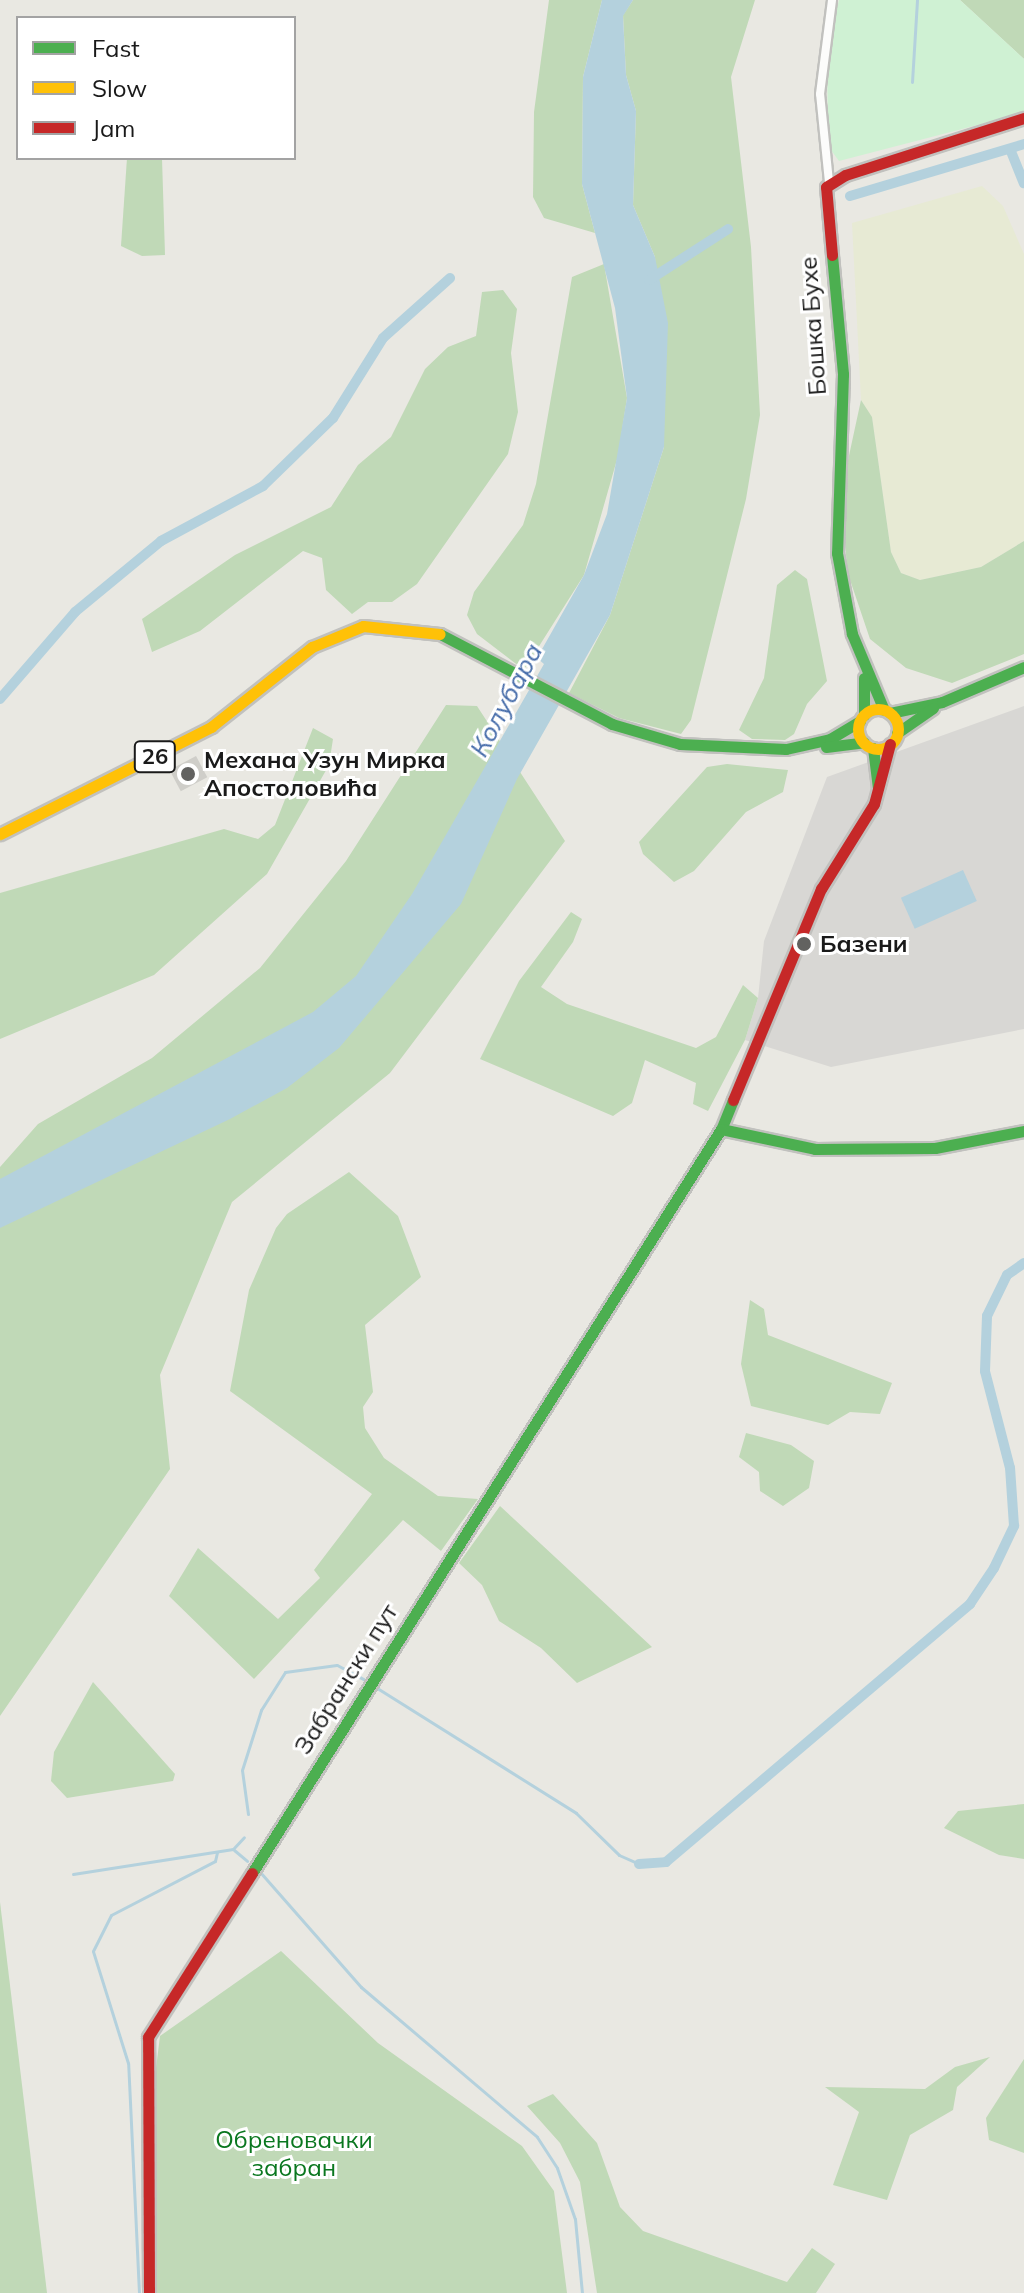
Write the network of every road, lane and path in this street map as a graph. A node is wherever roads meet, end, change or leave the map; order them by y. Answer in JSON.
{"nodes":[{"id":1,"x":832,"y":0,"type":"edge"},
{"id":2,"x":1024,"y":118,"type":"edge"},
{"id":3,"x":829,"y":182,"type":"junction"},
{"id":4,"x":1024,"y":667,"type":"edge"},
{"id":5,"x":863,"y":669,"type":"junction"},
{"id":6,"x":942,"y":702,"type":"junction"},
{"id":7,"x":887,"y":711,"type":"junction"},
{"id":8,"x":862,"y":718,"type":"junction"},
{"id":9,"x":897,"y":733,"type":"junction"},
{"id":10,"x":890,"y":744,"type":"junction"},
{"id":11,"x":868,"y":745,"type":"junction"},
{"id":12,"x":803,"y":747,"type":"junction"},
{"id":13,"x":878,"y":791,"type":"junction"},
{"id":14,"x":0,"y":834,"type":"edge"},
{"id":15,"x":721,"y":1129,"type":"junction"},
{"id":16,"x":1024,"y":1131,"type":"edge"},
{"id":17,"x":149,"y":2293,"type":"edge"}],
"edges":[{"from":1,"to":3,"type":"street"},
{"from":2,"to":3,"type":"main road"},
{"from":3,"to":5,"type":"main road","name":"Бошка Бухе"},
{"from":4,"to":6,"type":"main road"},
{"from":5,"to":7,"type":"main road","name":"Бошка Бухе"},
{"from":5,"to":8,"type":"main road","name":"Бошка Бухе"},
{"from":6,"to":7,"type":"main road"},
{"from":6,"to":9,"type":"main road"},
{"from":7,"to":8,"type":"main road","number":"26"},
{"from":7,"to":9,"type":"main road","name":"Бошка Бухе"},
{"from":8,"to":11,"type":"main road","name":"Бошка Бухе"},
{"from":8,"to":12,"type":"main road","number":"26"},
{"from":9,"to":10,"type":"main road"},
{"from":10,"to":11,"type":"main road","number":"26"},
{"from":10,"to":13,"type":"main road"},
{"from":11,"to":12,"type":"main road","number":"26"},
{"from":11,"to":13,"type":"main road"},
{"from":12,"to":14,"type":"main road","number":"26"},
{"from":13,"to":15,"type":"main road","name":"Забрански пут"},
{"from":15,"to":16,"type":"main road"},
{"from":15,"to":17,"type":"main road","name":"Забрански пут"}]}
